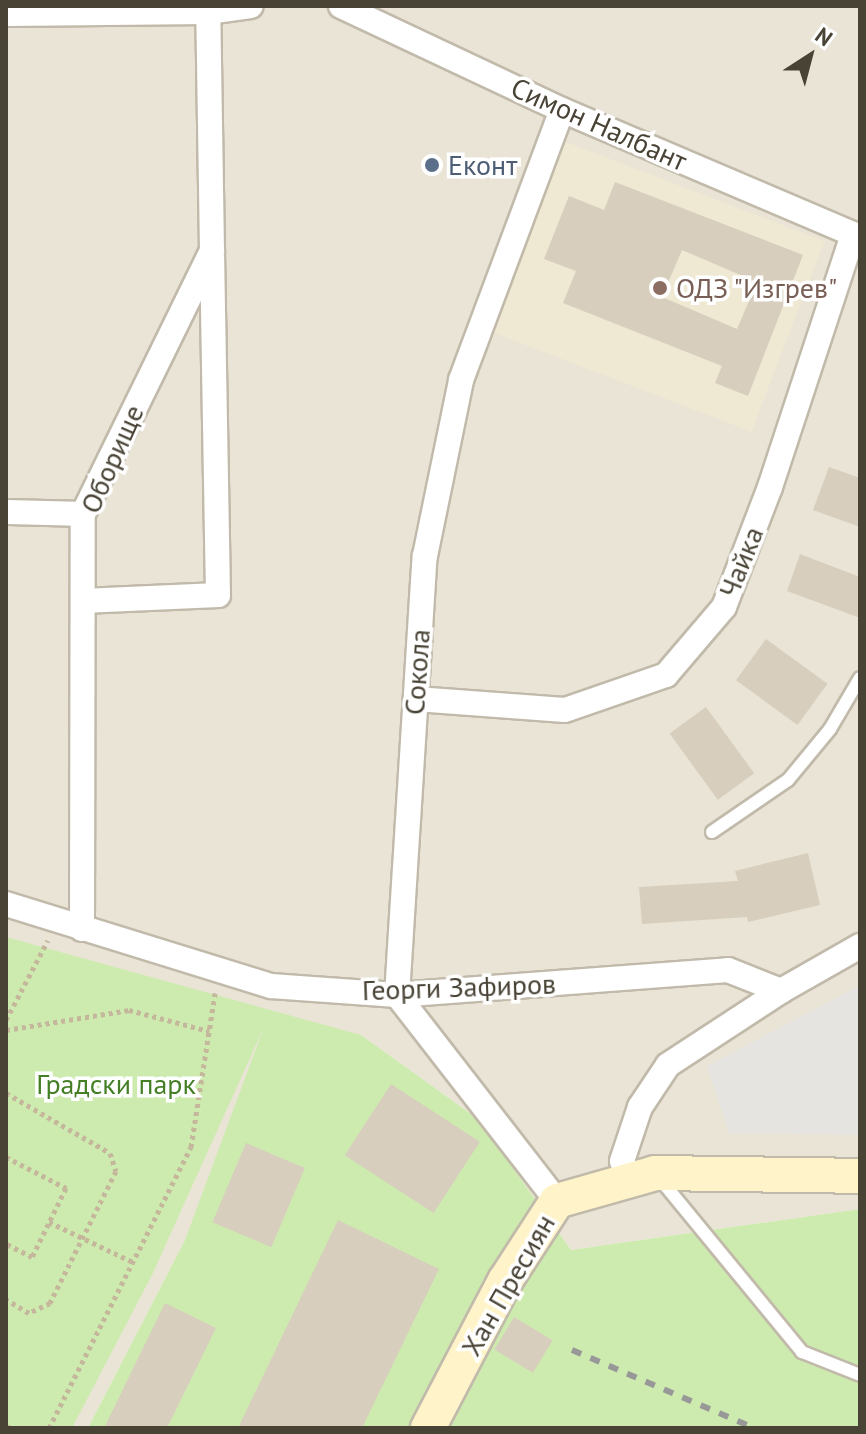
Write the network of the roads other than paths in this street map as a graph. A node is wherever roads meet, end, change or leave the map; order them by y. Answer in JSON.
{"nodes":[{"id":1,"x":251,"y":6,"type":"edge"},
{"id":2,"x":341,"y":6,"type":"edge"},
{"id":3,"x":208,"y":9,"type":"edge"},
{"id":4,"x":6,"y":14,"type":"edge"},
{"id":5,"x":562,"y":110,"type":"junction"},
{"id":6,"x":856,"y":236,"type":"edge"},
{"id":7,"x":212,"y":251,"type":"junction"},
{"id":8,"x":6,"y":512,"type":"edge"},
{"id":9,"x":83,"y":514,"type":"junction"},
{"id":10,"x":83,"y":601,"type":"junction"},
{"id":11,"x":860,"y":678,"type":"edge"},
{"id":12,"x":416,"y":699,"type":"junction"},
{"id":13,"x":712,"y":832,"type":"dead end"},
{"id":14,"x":6,"y":904,"type":"edge"},
{"id":15,"x":82,"y":929,"type":"junction"},
{"id":16,"x":860,"y":946,"type":"edge"},
{"id":17,"x":781,"y":991,"type":"junction"},
{"id":18,"x":397,"y":995,"type":"junction"},
{"id":19,"x":860,"y":1176,"type":"edge"},
{"id":20,"x":642,"y":1177,"type":"junction"},
{"id":21,"x":557,"y":1201,"type":"junction"},
{"id":22,"x":860,"y":1375,"type":"edge"},
{"id":23,"x":428,"y":1428,"type":"edge"}],
"edges":[{"from":1,"to":3,"type":"street"},
{"from":2,"to":5,"type":"street","name":"Симон Налбант"},
{"from":3,"to":4,"type":"street"},
{"from":3,"to":7,"type":"street","name":"Оборище"},
{"from":5,"to":6,"type":"street","name":"Симон Налбант"},
{"from":5,"to":12,"type":"street","name":"Сокола"},
{"from":6,"to":12,"type":"street","name":"Чайка"},
{"from":7,"to":9,"type":"street","name":"Оборище"},
{"from":7,"to":10,"type":"street"},
{"from":8,"to":9,"type":"street"},
{"from":9,"to":10,"type":"street","name":"Оборище"},
{"from":10,"to":15,"type":"street","name":"Оборище"},
{"from":11,"to":13,"type":"lane"},
{"from":12,"to":18,"type":"street","name":"Сокола"},
{"from":14,"to":15,"type":"street","name":"Георги Зафиров"},
{"from":15,"to":18,"type":"street","name":"Георги Зафиров"},
{"from":16,"to":17,"type":"street"},
{"from":17,"to":18,"type":"street","name":"Георги Зафиров"},
{"from":17,"to":20,"type":"street"},
{"from":18,"to":21,"type":"street"},
{"from":19,"to":20,"type":"street","name":"Хан Пресиян"},
{"from":20,"to":21,"type":"street","name":"Хан Пресиян"},
{"from":20,"to":22,"type":"lane"},
{"from":21,"to":23,"type":"street","name":"Хан Пресиян"}]}
